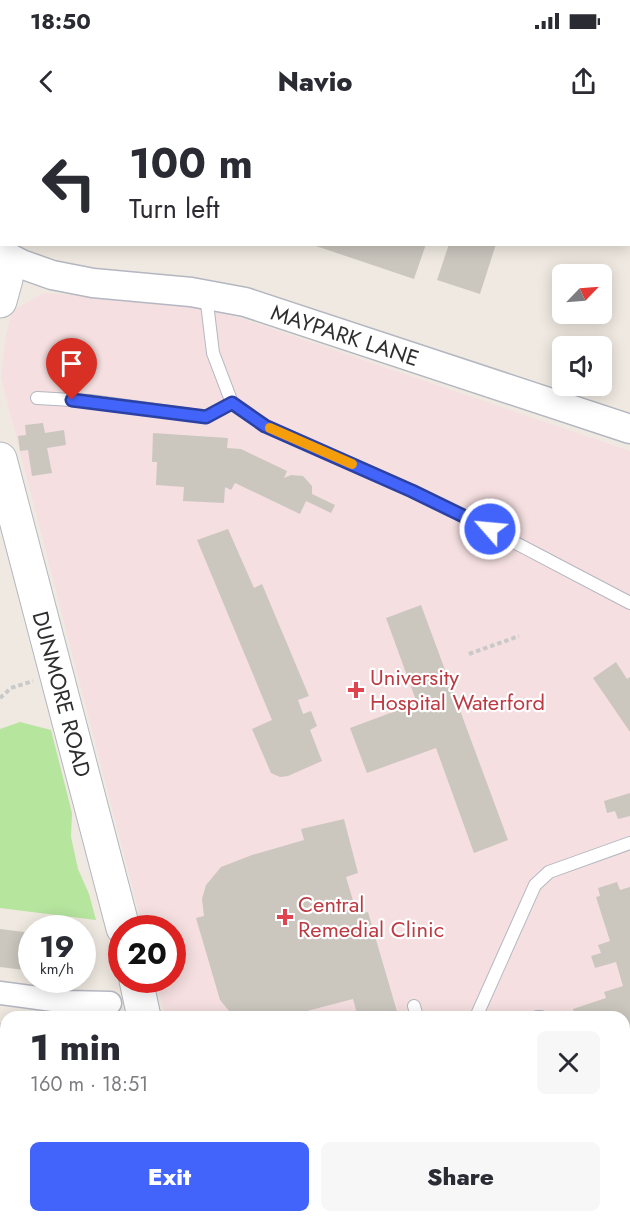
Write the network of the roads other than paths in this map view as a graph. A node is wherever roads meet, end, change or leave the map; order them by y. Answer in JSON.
{"nodes":[{"id":1,"x":0,"y":253,"type":"edge"},
{"id":2,"x":0,"y":258,"type":"edge"},
{"id":3,"x":52,"y":275,"type":"junction"},
{"id":4,"x":206,"y":294,"type":"junction"},
{"id":5,"x":1,"y":300,"type":"edge"},
{"id":6,"x":37,"y":399,"type":"dead end"},
{"id":7,"x":232,"y":403,"type":"junction"},
{"id":8,"x":630,"y":429,"type":"edge"},
{"id":9,"x":0,"y":459,"type":"edge"},
{"id":10,"x":630,"y":603,"type":"edge"},
{"id":11,"x":630,"y":843,"type":"edge"},
{"id":12,"x":120,"y":915,"type":"edge"},
{"id":13,"x":0,"y":993,"type":"edge"},
{"id":14,"x":139,"y":993,"type":"edge"},
{"id":15,"x":110,"y":1003,"type":"dead end"},
{"id":16,"x":144,"y":1011,"type":"edge"},
{"id":17,"x":479,"y":1011,"type":"edge"}],
"edges":[{"from":1,"to":3,"type":"street","name":"MAYPARK LANE"},
{"from":2,"to":5,"type":"main road"},
{"from":3,"to":4,"type":"street","name":"MAYPARK LANE"},
{"from":3,"to":5,"type":"street"},
{"from":4,"to":7,"type":"lane"},
{"from":4,"to":8,"type":"street","name":"MAYPARK LANE"},
{"from":6,"to":7,"type":"lane"},
{"from":7,"to":10,"type":"lane"},
{"from":9,"to":12,"type":"main road","name":"DUNMORE ROAD"},
{"from":11,"to":17,"type":"lane"},
{"from":13,"to":15,"type":"street"},
{"from":14,"to":16,"type":"main road"}]}
